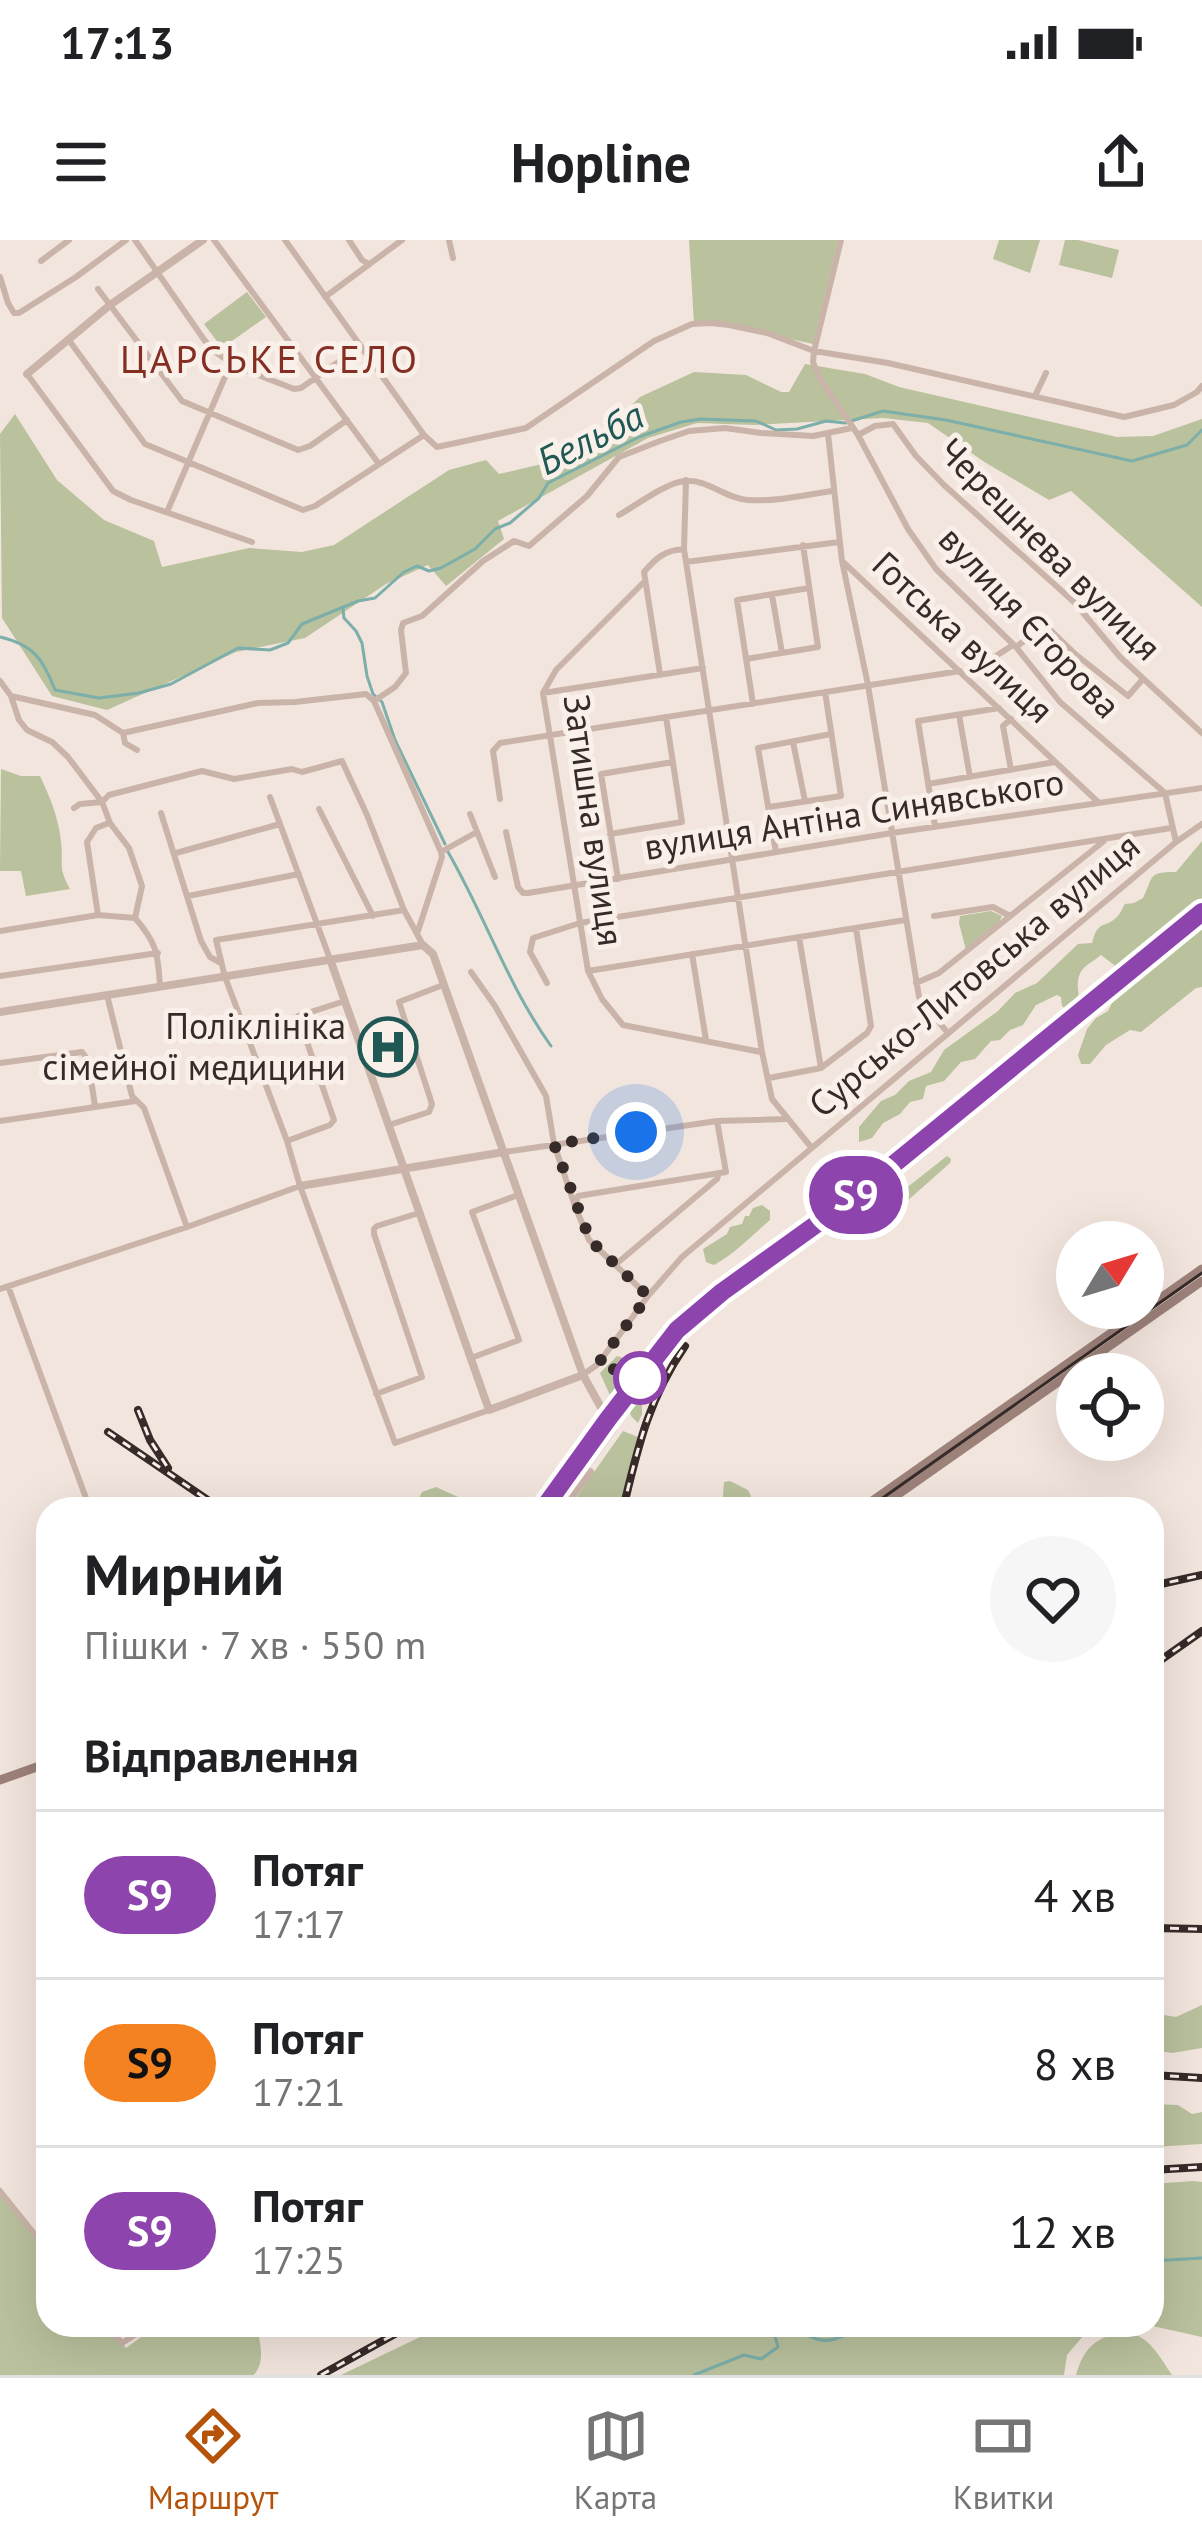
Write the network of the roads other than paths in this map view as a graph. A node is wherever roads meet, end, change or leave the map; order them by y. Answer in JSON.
{"nodes":[{"id":1,"x":69,"y":240,"type":"edge"},
{"id":2,"x":126,"y":240,"type":"edge"},
{"id":3,"x":135,"y":240,"type":"edge"},
{"id":4,"x":203,"y":240,"type":"edge"},
{"id":5,"x":214,"y":240,"type":"edge"},
{"id":6,"x":285,"y":240,"type":"edge"},
{"id":7,"x":349,"y":240,"type":"edge"},
{"id":8,"x":402,"y":240,"type":"edge"},
{"id":9,"x":448,"y":240,"type":"edge"},
{"id":10,"x":841,"y":240,"type":"edge"},
{"id":11,"x":453,"y":258,"type":"dead end"},
{"id":12,"x":41,"y":261,"type":"dead end"},
{"id":13,"x":369,"y":264,"type":"junction"},
{"id":14,"x":156,"y":273,"type":"junction"},
{"id":15,"x":0,"y":277,"type":"edge"},
{"id":16,"x":98,"y":289,"type":"dead end"},
{"id":17,"x":326,"y":297,"type":"junction"},
{"id":18,"x":110,"y":305,"type":"junction"},
{"id":19,"x":68,"y":339,"type":"junction"},
{"id":20,"x":360,"y":347,"type":"junction"},
{"id":21,"x":814,"y":351,"type":"junction"},
{"id":22,"x":231,"y":363,"type":"junction"},
{"id":23,"x":1046,"y":373,"type":"dead end"},
{"id":24,"x":27,"y":374,"type":"joint"},
{"id":25,"x":315,"y":377,"type":"junction"},
{"id":26,"x":1202,"y":386,"type":"edge"},
{"id":27,"x":1035,"y":396,"type":"junction"},
{"id":28,"x":208,"y":413,"type":"junction"},
{"id":29,"x":347,"y":420,"type":"junction"},
{"id":30,"x":851,"y":427,"type":"junction"},
{"id":31,"x":828,"y":434,"type":"junction"},
{"id":32,"x":424,"y":435,"type":"junction"},
{"id":33,"x":188,"y":464,"type":"junction"},
{"id":34,"x":380,"y":466,"type":"junction"},
{"id":35,"x":686,"y":480,"type":"junction"},
{"id":36,"x":832,"y":491,"type":"junction"},
{"id":37,"x":167,"y":512,"type":"junction"},
{"id":38,"x":619,"y":515,"type":"dead end"},
{"id":39,"x":252,"y":542,"type":"dead end"},
{"id":40,"x":839,"y":542,"type":"junction"},
{"id":41,"x":803,"y":545,"type":"junction"},
{"id":42,"x":685,"y":549,"type":"junction"},
{"id":43,"x":842,"y":561,"type":"junction"},
{"id":44,"x":686,"y":562,"type":"junction"},
{"id":45,"x":644,"y":579,"type":"junction"},
{"id":46,"x":809,"y":588,"type":"junction"},
{"id":47,"x":772,"y":595,"type":"junction"},
{"id":48,"x":1014,"y":646,"type":"junction"},
{"id":49,"x":782,"y":653,"type":"junction"},
{"id":50,"x":746,"y":658,"type":"junction"},
{"id":51,"x":703,"y":668,"type":"junction"},
{"id":52,"x":963,"y":673,"type":"junction"},
{"id":53,"x":660,"y":675,"type":"junction"},
{"id":54,"x":1143,"y":680,"type":"junction"},
{"id":55,"x":0,"y":681,"type":"edge"},
{"id":56,"x":868,"y":685,"type":"junction"},
{"id":57,"x":825,"y":692,"type":"junction"},
{"id":58,"x":543,"y":693,"type":"junction"},
{"id":59,"x":11,"y":696,"type":"junction"},
{"id":60,"x":378,"y":698,"type":"junction"},
{"id":61,"x":753,"y":704,"type":"junction"},
{"id":62,"x":999,"y":708,"type":"junction"},
{"id":63,"x":709,"y":711,"type":"junction"},
{"id":64,"x":958,"y":715,"type":"junction"},
{"id":65,"x":665,"y":717,"type":"junction"},
{"id":66,"x":1011,"y":719,"type":"junction"},
{"id":67,"x":123,"y":733,"type":"junction"},
{"id":68,"x":1202,"y":733,"type":"edge"},
{"id":69,"x":831,"y":734,"type":"junction"},
{"id":70,"x":550,"y":736,"type":"junction"},
{"id":71,"x":794,"y":742,"type":"junction"},
{"id":72,"x":136,"y":750,"type":"dead end"},
{"id":73,"x":674,"y":762,"type":"junction"},
{"id":74,"x":1057,"y":762,"type":"junction"},
{"id":75,"x":1011,"y":770,"type":"junction"},
{"id":76,"x":970,"y":777,"type":"junction"},
{"id":77,"x":928,"y":784,"type":"junction"},
{"id":78,"x":1202,"y":788,"type":"edge"},
{"id":79,"x":1165,"y":793,"type":"junction"},
{"id":80,"x":270,"y":796,"type":"dead end"},
{"id":81,"x":500,"y":799,"type":"dead end"},
{"id":82,"x":805,"y":801,"type":"junction"},
{"id":83,"x":101,"y":802,"type":"junction"},
{"id":84,"x":1098,"y":802,"type":"junction"},
{"id":85,"x":769,"y":807,"type":"junction"},
{"id":86,"x":74,"y":808,"type":"dead end"},
{"id":87,"x":319,"y":808,"type":"dead end"},
{"id":88,"x":161,"y":812,"type":"dead end"},
{"id":89,"x":470,"y":814,"type":"dead end"},
{"id":90,"x":110,"y":823,"type":"junction"},
{"id":91,"x":280,"y":824,"type":"junction"},
{"id":92,"x":1202,"y":824,"type":"edge"},
{"id":93,"x":935,"y":827,"type":"junction"},
{"id":94,"x":1172,"y":828,"type":"junction"},
{"id":95,"x":506,"y":832,"type":"dead end"},
{"id":96,"x":476,"y":833,"type":"junction"},
{"id":97,"x":892,"y":833,"type":"junction"},
{"id":98,"x":610,"y":834,"type":"junction"},
{"id":99,"x":1108,"y":838,"type":"junction"},
{"id":100,"x":1175,"y":842,"type":"junction"},
{"id":101,"x":441,"y":852,"type":"junction"},
{"id":102,"x":776,"y":852,"type":"junction"},
{"id":103,"x":176,"y":853,"type":"junction"},
{"id":104,"x":731,"y":861,"type":"junction"},
{"id":105,"x":897,"y":872,"type":"junction"},
{"id":106,"x":299,"y":874,"type":"junction"},
{"id":107,"x":495,"y":877,"type":"dead end"},
{"id":108,"x":618,"y":879,"type":"junction"},
{"id":109,"x":576,"y":886,"type":"junction"},
{"id":110,"x":188,"y":896,"type":"junction"},
{"id":111,"x":739,"y":896,"type":"junction"},
{"id":112,"x":404,"y":910,"type":"junction"},
{"id":113,"x":98,"y":915,"type":"junction"},
{"id":114,"x":373,"y":916,"type":"junction"},
{"id":115,"x":934,"y":916,"type":"dead end"},
{"id":116,"x":1010,"y":916,"type":"junction"},
{"id":117,"x":136,"y":919,"type":"junction"},
{"id":118,"x":905,"y":920,"type":"junction"},
{"id":119,"x":580,"y":923,"type":"junction"},
{"id":120,"x":318,"y":926,"type":"junction"},
{"id":121,"x":856,"y":928,"type":"junction"},
{"id":122,"x":0,"y":931,"type":"edge"},
{"id":123,"x":417,"y":932,"type":"junction"},
{"id":124,"x":799,"y":938,"type":"junction"},
{"id":125,"x":423,"y":945,"type":"junction"},
{"id":126,"x":747,"y":946,"type":"junction"},
{"id":127,"x":158,"y":953,"type":"junction"},
{"id":128,"x":692,"y":954,"type":"junction"},
{"id":129,"x":330,"y":959,"type":"junction"},
{"id":130,"x":221,"y":963,"type":"junction"},
{"id":131,"x":588,"y":971,"type":"junction"},
{"id":132,"x":471,"y":972,"type":"dead end"},
{"id":133,"x":0,"y":976,"type":"edge"},
{"id":134,"x":225,"y":977,"type":"junction"},
{"id":135,"x":916,"y":982,"type":"junction"},
{"id":136,"x":547,"y":983,"type":"dead end"},
{"id":137,"x":443,"y":985,"type":"junction"},
{"id":138,"x":160,"y":987,"type":"junction"},
{"id":139,"x":107,"y":995,"type":"junction"},
{"id":140,"x":344,"y":1000,"type":"junction"},
{"id":141,"x":0,"y":1012,"type":"edge"},
{"id":142,"x":947,"y":1032,"type":"junction"},
{"id":143,"x":706,"y":1040,"type":"junction"},
{"id":144,"x":762,"y":1052,"type":"junction"},
{"id":145,"x":0,"y":1063,"type":"edge"},
{"id":146,"x":821,"y":1068,"type":"junction"},
{"id":147,"x":767,"y":1078,"type":"junction"},
{"id":148,"x":136,"y":1101,"type":"junction"},
{"id":149,"x":95,"y":1106,"type":"junction"},
{"id":150,"x":789,"y":1119,"type":"junction"},
{"id":151,"x":0,"y":1121,"type":"edge"},
{"id":152,"x":717,"y":1121,"type":"junction"},
{"id":153,"x":388,"y":1126,"type":"junction"},
{"id":154,"x":287,"y":1141,"type":"junction"},
{"id":155,"x":554,"y":1144,"type":"junction"},
{"id":156,"x":811,"y":1147,"type":"junction"},
{"id":157,"x":504,"y":1153,"type":"junction"},
{"id":158,"x":403,"y":1168,"type":"junction"},
{"id":159,"x":719,"y":1173,"type":"junction"},
{"id":160,"x":300,"y":1186,"type":"junction"},
{"id":161,"x":518,"y":1195,"type":"junction"},
{"id":162,"x":575,"y":1206,"type":"junction"},
{"id":163,"x":419,"y":1213,"type":"junction"},
{"id":164,"x":187,"y":1227,"type":"junction"},
{"id":165,"x":615,"y":1265,"type":"junction"},
{"id":166,"x":1202,"y":1269,"type":"edge"},
{"id":167,"x":1202,"y":1280,"type":"edge"},
{"id":168,"x":4,"y":1288,"type":"edge"},
{"id":169,"x":648,"y":1296,"type":"junction"},
{"id":170,"x":470,"y":1358,"type":"junction"},
{"id":171,"x":583,"y":1375,"type":"junction"},
{"id":172,"x":376,"y":1394,"type":"junction"},
{"id":173,"x":489,"y":1410,"type":"junction"},
{"id":174,"x":85,"y":1497,"type":"edge"},
{"id":175,"x":567,"y":1497,"type":"edge"},
{"id":176,"x":878,"y":1497,"type":"edge"},
{"id":177,"x":894,"y":1497,"type":"edge"},
{"id":178,"x":36,"y":1766,"type":"edge"},
{"id":179,"x":0,"y":1780,"type":"edge"},
{"id":180,"x":0,"y":2191,"type":"edge"},
{"id":181,"x":36,"y":2237,"type":"edge"}],
"edges":[{"from":1,"to":12,"type":"street"},
{"from":2,"to":15,"type":"street"},
{"from":3,"to":14,"type":"street"},
{"from":4,"to":14,"type":"street"},
{"from":5,"to":25,"type":"street"},
{"from":6,"to":17,"type":"street"},
{"from":7,"to":13,"type":"street"},
{"from":8,"to":13,"type":"street"},
{"from":9,"to":11,"type":"street"},
{"from":10,"to":21,"type":"street"},
{"from":13,"to":17,"type":"street"},
{"from":14,"to":18,"type":"street"},
{"from":14,"to":22,"type":"street"},
{"from":16,"to":18,"type":"street"},
{"from":17,"to":20,"type":"street"},
{"from":18,"to":19,"type":"street"},
{"from":18,"to":28,"type":"street"},
{"from":19,"to":24,"type":"street"},
{"from":19,"to":33,"type":"street"},
{"from":20,"to":25,"type":"street"},
{"from":20,"to":32,"type":"street"},
{"from":21,"to":27,"type":"street"},
{"from":21,"to":30,"type":"street","name":"вулиця Єгорова"},
{"from":21,"to":32,"type":"street"},
{"from":22,"to":25,"type":"street"},
{"from":22,"to":28,"type":"street"},
{"from":23,"to":27,"type":"street"},
{"from":24,"to":37,"type":"street"},
{"from":25,"to":29,"type":"street"},
{"from":26,"to":27,"type":"street"},
{"from":28,"to":29,"type":"street"},
{"from":28,"to":33,"type":"street"},
{"from":29,"to":34,"type":"street"},
{"from":30,"to":31,"type":"street"},
{"from":30,"to":48,"type":"street","name":"вулиця Єгорова"},
{"from":30,"to":54,"type":"street","name":"Черешнева вулиця"},
{"from":31,"to":36,"type":"street","name":"Готська вулиця"},
{"from":31,"to":60,"type":"street"},
{"from":32,"to":34,"type":"street"},
{"from":33,"to":34,"type":"street"},
{"from":33,"to":37,"type":"street"},
{"from":35,"to":36,"type":"street"},
{"from":35,"to":38,"type":"street"},
{"from":35,"to":42,"type":"street"},
{"from":36,"to":40,"type":"street","name":"Готська вулиця"},
{"from":37,"to":39,"type":"street"},
{"from":40,"to":41,"type":"street"},
{"from":40,"to":43,"type":"street","name":"Готська вулиця"},
{"from":41,"to":44,"type":"street"},
{"from":41,"to":46,"type":"street"},
{"from":42,"to":44,"type":"street"},
{"from":42,"to":45,"type":"street","name":"Затишна вулиця"},
{"from":43,"to":52,"type":"street","name":"Готська вулиця"},
{"from":43,"to":56,"type":"street"},
{"from":44,"to":51,"type":"street"},
{"from":45,"to":53,"type":"street"},
{"from":45,"to":58,"type":"street","name":"Затишна вулиця"},
{"from":46,"to":47,"type":"street"},
{"from":46,"to":49,"type":"street"},
{"from":47,"to":49,"type":"street"},
{"from":47,"to":50,"type":"street"},
{"from":48,"to":52,"type":"street"},
{"from":48,"to":54,"type":"street"},
{"from":48,"to":79,"type":"street","name":"вулиця Єгорова"},
{"from":49,"to":50,"type":"street"},
{"from":50,"to":61,"type":"street"},
{"from":51,"to":53,"type":"street"},
{"from":51,"to":63,"type":"street"},
{"from":52,"to":56,"type":"street"},
{"from":52,"to":62,"type":"street","name":"Готська вулиця"},
{"from":53,"to":58,"type":"street"},
{"from":54,"to":68,"type":"street","name":"Черешнева вулиця"},
{"from":55,"to":59,"type":"street"},
{"from":56,"to":57,"type":"street"},
{"from":56,"to":97,"type":"street"},
{"from":57,"to":61,"type":"street"},
{"from":57,"to":69,"type":"street"},
{"from":58,"to":70,"type":"street","name":"Затишна вулиця"},
{"from":59,"to":67,"type":"street"},
{"from":59,"to":83,"type":"street"},
{"from":60,"to":67,"type":"street"},
{"from":60,"to":101,"type":"street"},
{"from":61,"to":63,"type":"street"},
{"from":62,"to":64,"type":"street"},
{"from":62,"to":66,"type":"street","name":"Готська вулиця"},
{"from":63,"to":65,"type":"street"},
{"from":63,"to":104,"type":"street"},
{"from":64,"to":76,"type":"street"},
{"from":64,"to":77,"type":"street"},
{"from":65,"to":70,"type":"street"},
{"from":65,"to":73,"type":"street"},
{"from":66,"to":74,"type":"street","name":"Готська вулиця"},
{"from":66,"to":75,"type":"street"},
{"from":67,"to":72,"type":"street"},
{"from":69,"to":71,"type":"street"},
{"from":69,"to":82,"type":"street"},
{"from":70,"to":81,"type":"street"},
{"from":70,"to":109,"type":"street","name":"Затишна вулиця"},
{"from":71,"to":82,"type":"street"},
{"from":71,"to":85,"type":"street"},
{"from":73,"to":98,"type":"street"},
{"from":73,"to":98,"type":"street"},
{"from":74,"to":75,"type":"street"},
{"from":74,"to":84,"type":"street","name":"Готська вулиця"},
{"from":75,"to":76,"type":"street"},
{"from":76,"to":77,"type":"street"},
{"from":77,"to":93,"type":"street"},
{"from":78,"to":79,"type":"street","name":"вулиця Антіна Синявського"},
{"from":79,"to":84,"type":"street","name":"вулиця Антіна Синявського"},
{"from":79,"to":94,"type":"street"},
{"from":80,"to":91,"type":"street"},
{"from":82,"to":85,"type":"street"},
{"from":83,"to":86,"type":"street"},
{"from":83,"to":90,"type":"street"},
{"from":83,"to":112,"type":"street"},
{"from":84,"to":93,"type":"street","name":"вулиця Антіна Синявського"},
{"from":85,"to":102,"type":"street"},
{"from":87,"to":114,"type":"street"},
{"from":88,"to":103,"type":"street"},
{"from":89,"to":96,"type":"street"},
{"from":90,"to":113,"type":"street"},
{"from":90,"to":117,"type":"street"},
{"from":91,"to":103,"type":"street"},
{"from":91,"to":106,"type":"street"},
{"from":92,"to":100,"type":"street","name":"Сурсько-Литовська вулиця"},
{"from":93,"to":97,"type":"street","name":"вулиця Антіна Синявського"},
{"from":94,"to":99,"type":"street","name":"вулиця Антіна Синявського"},
{"from":94,"to":100,"type":"street"},
{"from":95,"to":109,"type":"street","name":"вулиця Антіна Синявського"},
{"from":96,"to":101,"type":"street"},
{"from":96,"to":107,"type":"street"},
{"from":97,"to":102,"type":"street","name":"вулиця Антіна Синявського"},
{"from":97,"to":105,"type":"street"},
{"from":98,"to":108,"type":"street"},
{"from":99,"to":105,"type":"street","name":"вулиця Антіна Синявського"},
{"from":99,"to":116,"type":"street"},
{"from":100,"to":142,"type":"street","name":"Сурсько-Литовська вулиця"},
{"from":101,"to":123,"type":"street"},
{"from":102,"to":104,"type":"street","name":"вулиця Антіна Синявського"},
{"from":103,"to":110,"type":"street"},
{"from":104,"to":108,"type":"street","name":"вулиця Антіна Синявського"},
{"from":104,"to":111,"type":"street"},
{"from":105,"to":111,"type":"street","name":"вулиця Антіна Синявського"},
{"from":105,"to":118,"type":"street"},
{"from":106,"to":110,"type":"street"},
{"from":106,"to":120,"type":"street"},
{"from":108,"to":109,"type":"street","name":"вулиця Антіна Синявського"},
{"from":109,"to":119,"type":"street","name":"Затишна вулиця"},
{"from":110,"to":130,"type":"street"},
{"from":111,"to":119,"type":"street","name":"вулиця Антіна Синявського"},
{"from":111,"to":126,"type":"street"},
{"from":112,"to":114,"type":"street"},
{"from":112,"to":123,"type":"street"},
{"from":113,"to":117,"type":"street"},
{"from":113,"to":122,"type":"street"},
{"from":114,"to":120,"type":"street"},
{"from":115,"to":116,"type":"street"},
{"from":116,"to":135,"type":"street"},
{"from":117,"to":127,"type":"street"},
{"from":118,"to":121,"type":"street"},
{"from":118,"to":135,"type":"street"},
{"from":119,"to":131,"type":"street","name":"Затишна вулиця"},
{"from":119,"to":136,"type":"street","name":"вулиця Антіна Синявського"},
{"from":120,"to":129,"type":"street"},
{"from":120,"to":130,"type":"street"},
{"from":121,"to":124,"type":"street"},
{"from":121,"to":146,"type":"street"},
{"from":123,"to":125,"type":"street"},
{"from":124,"to":126,"type":"street"},
{"from":124,"to":146,"type":"street"},
{"from":125,"to":129,"type":"street"},
{"from":125,"to":137,"type":"street"},
{"from":126,"to":128,"type":"street"},
{"from":126,"to":144,"type":"street"},
{"from":127,"to":133,"type":"street"},
{"from":127,"to":138,"type":"street"},
{"from":128,"to":131,"type":"street"},
{"from":128,"to":143,"type":"street"},
{"from":129,"to":134,"type":"street"},
{"from":129,"to":140,"type":"street"},
{"from":130,"to":134,"type":"street"},
{"from":131,"to":143,"type":"street","name":"Затишна вулиця"},
{"from":132,"to":155,"type":"street"},
{"from":134,"to":138,"type":"street"},
{"from":134,"to":154,"type":"street"},
{"from":135,"to":142,"type":"street"},
{"from":137,"to":153,"type":"street"},
{"from":137,"to":157,"type":"street"},
{"from":138,"to":139,"type":"street"},
{"from":139,"to":141,"type":"street"},
{"from":139,"to":148,"type":"street"},
{"from":140,"to":153,"type":"street"},
{"from":140,"to":154,"type":"street"},
{"from":142,"to":156,"type":"street","name":"Сурсько-Литовська вулиця"},
{"from":143,"to":144,"type":"street","name":"Затишна вулиця"},
{"from":144,"to":147,"type":"street"},
{"from":145,"to":149,"type":"street"},
{"from":146,"to":147,"type":"street"},
{"from":147,"to":150,"type":"street"},
{"from":148,"to":149,"type":"street"},
{"from":148,"to":164,"type":"street"},
{"from":149,"to":151,"type":"street"},
{"from":150,"to":152,"type":"street"},
{"from":150,"to":156,"type":"street"},
{"from":152,"to":155,"type":"street"},
{"from":152,"to":159,"type":"street"},
{"from":153,"to":158,"type":"street"},
{"from":154,"to":160,"type":"street"},
{"from":155,"to":157,"type":"street"},
{"from":155,"to":162,"type":"street"},
{"from":156,"to":169,"type":"street","name":"Сурсько-Литовська вулиця"},
{"from":157,"to":158,"type":"street"},
{"from":157,"to":161,"type":"street"},
{"from":158,"to":160,"type":"street"},
{"from":158,"to":163,"type":"street"},
{"from":159,"to":162,"type":"street"},
{"from":159,"to":165,"type":"street"},
{"from":160,"to":164,"type":"street"},
{"from":160,"to":172,"type":"street"},
{"from":161,"to":170,"type":"street"},
{"from":161,"to":171,"type":"street"},
{"from":162,"to":165,"type":"street"},
{"from":163,"to":170,"type":"street"},
{"from":163,"to":172,"type":"street"},
{"from":164,"to":168,"type":"street"},
{"from":165,"to":169,"type":"street"},
{"from":166,"to":176,"type":"main road"},
{"from":167,"to":177,"type":"main road"},
{"from":168,"to":174,"type":"street"},
{"from":169,"to":171,"type":"street","name":"Сурсько-Литовська вулиця"},
{"from":170,"to":173,"type":"street"},
{"from":171,"to":173,"type":"street"},
{"from":171,"to":175,"type":"street"},
{"from":172,"to":173,"type":"street"},
{"from":178,"to":179,"type":"main road"},
{"from":180,"to":181,"type":"street"}]}
